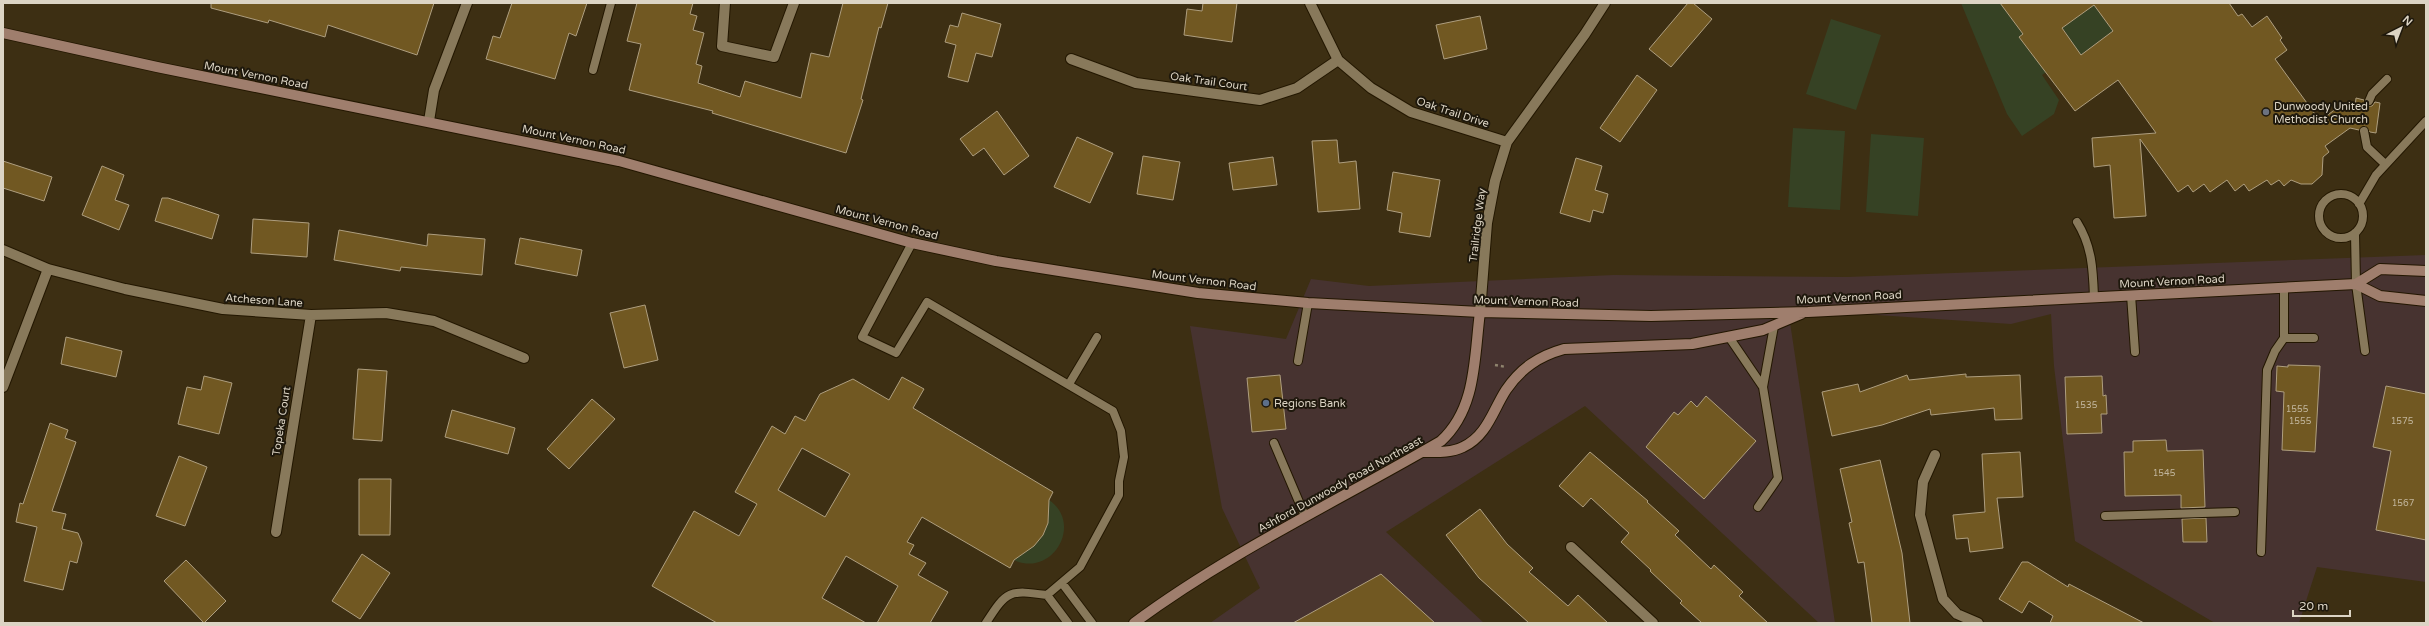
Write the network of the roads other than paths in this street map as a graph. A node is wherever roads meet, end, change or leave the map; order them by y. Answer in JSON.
{"nodes":[{"id":1,"x":467,"y":3,"type":"edge"},
{"id":2,"x":611,"y":3,"type":"edge"},
{"id":3,"x":726,"y":3,"type":"edge"},
{"id":4,"x":794,"y":3,"type":"edge"},
{"id":5,"x":1310,"y":3,"type":"edge"},
{"id":6,"x":1605,"y":3,"type":"edge"},
{"id":7,"x":3,"y":33,"type":"edge"},
{"id":8,"x":1071,"y":59,"type":"dead end"},
{"id":9,"x":1338,"y":60,"type":"junction"},
{"id":10,"x":593,"y":70,"type":"dead end"},
{"id":11,"x":2387,"y":79,"type":"dead end"},
{"id":12,"x":2369,"y":101,"type":"dead end"},
{"id":13,"x":429,"y":121,"type":"junction"},
{"id":14,"x":2426,"y":121,"type":"edge"},
{"id":15,"x":2364,"y":131,"type":"dead end"},
{"id":16,"x":1507,"y":142,"type":"junction"},
{"id":17,"x":2385,"y":164,"type":"junction"},
{"id":18,"x":2359,"y":204,"type":"junction"},
{"id":19,"x":2078,"y":222,"type":"dead end"},
{"id":20,"x":2355,"y":233,"type":"junction"},
{"id":21,"x":912,"y":243,"type":"junction"},
{"id":22,"x":3,"y":250,"type":"edge"},
{"id":23,"x":48,"y":269,"type":"junction"},
{"id":24,"x":2426,"y":271,"type":"edge"},
{"id":25,"x":2356,"y":284,"type":"junction"},
{"id":26,"x":2284,"y":287,"type":"junction"},
{"id":27,"x":2131,"y":295,"type":"junction"},
{"id":28,"x":2094,"y":297,"type":"junction"},
{"id":29,"x":2426,"y":301,"type":"edge"},
{"id":30,"x":1308,"y":303,"type":"junction"},
{"id":31,"x":1480,"y":312,"type":"junction"},
{"id":32,"x":1808,"y":312,"type":"junction"},
{"id":33,"x":311,"y":315,"type":"junction"},
{"id":34,"x":1774,"y":326,"type":"junction"},
{"id":35,"x":1097,"y":337,"type":"dead end"},
{"id":36,"x":1729,"y":337,"type":"junction"},
{"id":37,"x":2284,"y":338,"type":"junction"},
{"id":38,"x":2314,"y":338,"type":"dead end"},
{"id":39,"x":2365,"y":351,"type":"dead end"},
{"id":40,"x":2135,"y":352,"type":"dead end"},
{"id":41,"x":524,"y":358,"type":"dead end"},
{"id":42,"x":1298,"y":361,"type":"dead end"},
{"id":43,"x":1069,"y":384,"type":"junction"},
{"id":44,"x":3,"y":387,"type":"edge"},
{"id":45,"x":1763,"y":387,"type":"junction"},
{"id":46,"x":1274,"y":443,"type":"dead end"},
{"id":47,"x":1422,"y":452,"type":"junction"},
{"id":48,"x":1935,"y":455,"type":"dead end"},
{"id":49,"x":1758,"y":507,"type":"dead end"},
{"id":50,"x":2235,"y":512,"type":"dead end"},
{"id":51,"x":1305,"y":516,"type":"junction"},
{"id":52,"x":2105,"y":516,"type":"dead end"},
{"id":53,"x":276,"y":532,"type":"dead end"},
{"id":54,"x":1571,"y":547,"type":"dead end"},
{"id":55,"x":2261,"y":552,"type":"dead end"},
{"id":56,"x":1062,"y":583,"type":"junction"},
{"id":57,"x":1047,"y":595,"type":"junction"},
{"id":58,"x":1956,"y":618,"type":"edge"},
{"id":59,"x":986,"y":623,"type":"edge"},
{"id":60,"x":1068,"y":623,"type":"edge"},
{"id":61,"x":1092,"y":623,"type":"edge"},
{"id":62,"x":1134,"y":623,"type":"edge"},
{"id":63,"x":1653,"y":623,"type":"edge"},
{"id":64,"x":1978,"y":623,"type":"edge"}],
"edges":[{"from":1,"to":13,"type":"street"},
{"from":2,"to":10,"type":"lane"},
{"from":3,"to":4,"type":"street"},
{"from":5,"to":9,"type":"street","name":"Oak Trail Drive"},
{"from":6,"to":16,"type":"street"},
{"from":7,"to":13,"type":"main road","name":"Mount Vernon Road"},
{"from":8,"to":9,"type":"street","name":"Oak Trail Court"},
{"from":9,"to":16,"type":"street","name":"Oak Trail Drive"},
{"from":11,"to":12,"type":"lane"},
{"from":13,"to":21,"type":"main road","name":"Mount Vernon Road"},
{"from":14,"to":17,"type":"lane"},
{"from":15,"to":17,"type":"lane"},
{"from":16,"to":31,"type":"street","name":"Trailridge Way"},
{"from":17,"to":18,"type":"lane"},
{"from":18,"to":20,"type":"lane"},
{"from":18,"to":20,"type":"lane"},
{"from":19,"to":28,"type":"lane"},
{"from":20,"to":25,"type":"lane"},
{"from":21,"to":30,"type":"main road","name":"Mount Vernon Road"},
{"from":21,"to":43,"type":"lane"},
{"from":22,"to":23,"type":"street","name":"Atcheson Lane"},
{"from":23,"to":33,"type":"street","name":"Atcheson Lane"},
{"from":23,"to":44,"type":"street"},
{"from":24,"to":25,"type":"main road"},
{"from":25,"to":26,"type":"main road","name":"Mount Vernon Road"},
{"from":25,"to":29,"type":"main road","name":"Mount Vernon Road"},
{"from":25,"to":39,"type":"lane"},
{"from":26,"to":27,"type":"main road","name":"Mount Vernon Road"},
{"from":26,"to":37,"type":"lane"},
{"from":27,"to":28,"type":"main road","name":"Mount Vernon Road"},
{"from":27,"to":40,"type":"lane"},
{"from":28,"to":32,"type":"main road","name":"Mount Vernon Road"},
{"from":30,"to":31,"type":"main road","name":"Mount Vernon Road"},
{"from":30,"to":42,"type":"lane"},
{"from":31,"to":32,"type":"main road","name":"Mount Vernon Road"},
{"from":31,"to":47,"type":"main road","name":"Ashford Dunwoody Road Northeast"},
{"from":32,"to":34,"type":"main road"},
{"from":33,"to":41,"type":"street","name":"Atcheson Lane"},
{"from":33,"to":53,"type":"street","name":"Topeka Court"},
{"from":34,"to":36,"type":"main road"},
{"from":34,"to":45,"type":"lane"},
{"from":35,"to":43,"type":"lane"},
{"from":36,"to":45,"type":"lane"},
{"from":36,"to":47,"type":"main road"},
{"from":37,"to":38,"type":"lane"},
{"from":37,"to":55,"type":"lane"},
{"from":43,"to":56,"type":"lane"},
{"from":45,"to":49,"type":"lane"},
{"from":46,"to":51,"type":"lane"},
{"from":47,"to":51,"type":"main road","name":"Ashford Dunwoody Road Northeast"},
{"from":48,"to":58,"type":"street"},
{"from":50,"to":52,"type":"lane"},
{"from":51,"to":62,"type":"main road","name":"Ashford Dunwoody Road Northeast"},
{"from":54,"to":63,"type":"street"},
{"from":56,"to":57,"type":"lane"},
{"from":56,"to":61,"type":"lane"},
{"from":57,"to":59,"type":"lane"},
{"from":57,"to":60,"type":"lane"},
{"from":58,"to":64,"type":"street"}]}
